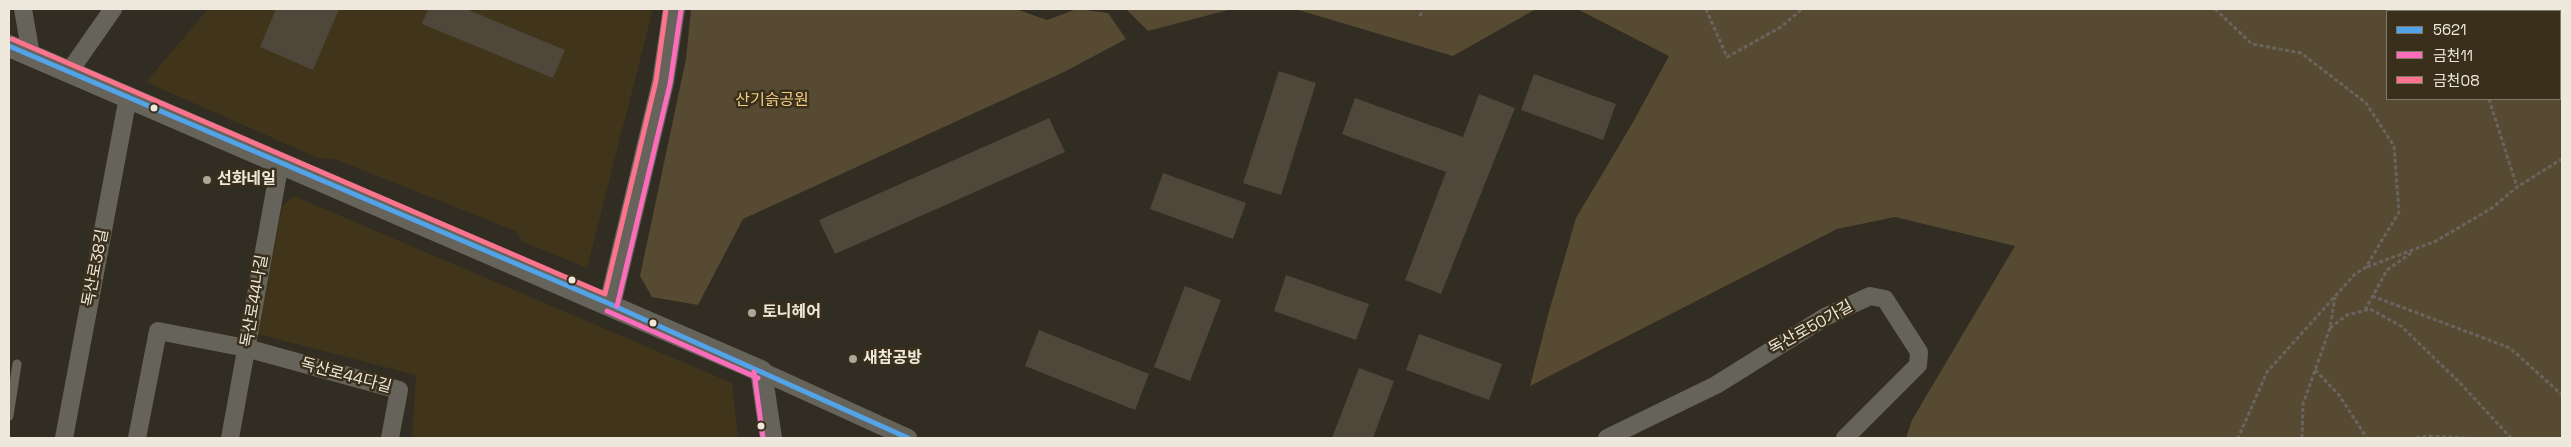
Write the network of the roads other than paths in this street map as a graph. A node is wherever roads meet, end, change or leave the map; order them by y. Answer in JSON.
{"nodes":[{"id":1,"x":24,"y":9,"type":"edge"},
{"id":2,"x":113,"y":9,"type":"edge"},
{"id":3,"x":674,"y":9,"type":"edge"},
{"id":4,"x":9,"y":46,"type":"edge"},
{"id":5,"x":31,"y":55,"type":"junction"},
{"id":6,"x":69,"y":72,"type":"junction"},
{"id":7,"x":128,"y":97,"type":"junction"},
{"id":8,"x":280,"y":163,"type":"junction"},
{"id":9,"x":610,"y":304,"type":"junction"},
{"id":10,"x":246,"y":348,"type":"junction"},
{"id":11,"x":17,"y":364,"type":"dead end"},
{"id":12,"x":761,"y":371,"type":"junction"},
{"id":13,"x":9,"y":416,"type":"edge"},
{"id":14,"x":64,"y":438,"type":"edge"},
{"id":15,"x":137,"y":438,"type":"edge"},
{"id":16,"x":230,"y":438,"type":"edge"},
{"id":17,"x":390,"y":438,"type":"edge"},
{"id":18,"x":771,"y":438,"type":"edge"},
{"id":19,"x":908,"y":438,"type":"edge"},
{"id":20,"x":1607,"y":438,"type":"edge"},
{"id":21,"x":1845,"y":438,"type":"edge"}],
"edges":[{"from":1,"to":5,"type":"street"},
{"from":2,"to":6,"type":"street"},
{"from":3,"to":9,"type":"street"},
{"from":4,"to":5,"type":"street"},
{"from":5,"to":6,"type":"street"},
{"from":6,"to":7,"type":"street"},
{"from":7,"to":8,"type":"street"},
{"from":7,"to":14,"type":"street","name":"독산로38길"},
{"from":8,"to":9,"type":"street"},
{"from":8,"to":10,"type":"street","name":"독산로44나길"},
{"from":9,"to":12,"type":"street"},
{"from":10,"to":15,"type":"street"},
{"from":10,"to":16,"type":"street","name":"독산로44나길"},
{"from":10,"to":17,"type":"street","name":"독산로44다길"},
{"from":11,"to":13,"type":"lane"},
{"from":12,"to":18,"type":"street"},
{"from":12,"to":19,"type":"street"},
{"from":20,"to":21,"type":"street","name":"독산로50가길"}]}
